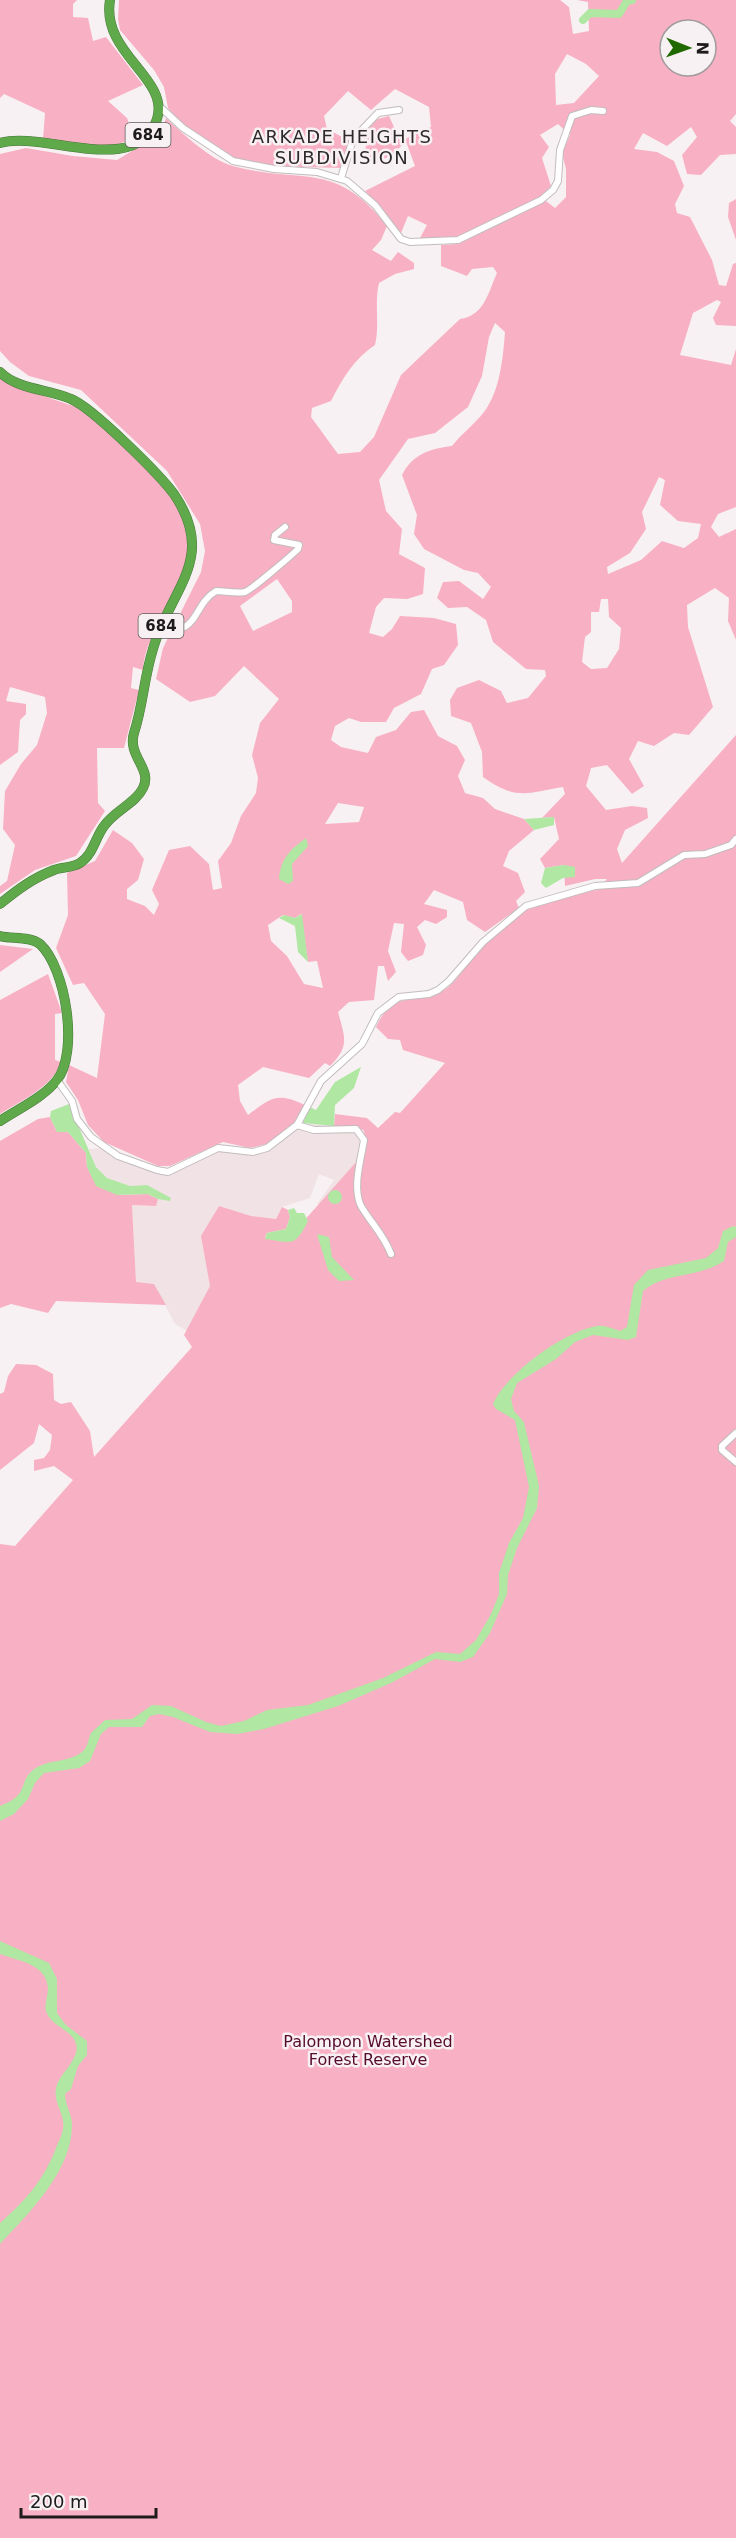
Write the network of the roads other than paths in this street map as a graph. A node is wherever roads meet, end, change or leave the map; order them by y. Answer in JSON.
{"nodes":[{"id":1,"x":110,"y":0,"type":"edge"},
{"id":2,"x":159,"y":106,"type":"junction"},
{"id":3,"x":399,"y":111,"type":"dead end"},
{"id":4,"x":603,"y":111,"type":"dead end"},
{"id":5,"x":0,"y":143,"type":"edge"},
{"id":6,"x":341,"y":178,"type":"junction"},
{"id":7,"x":0,"y":372,"type":"edge"},
{"id":8,"x":285,"y":527,"type":"dead end"},
{"id":9,"x":161,"y":627,"type":"junction"},
{"id":10,"x":736,"y":839,"type":"edge"},
{"id":11,"x":0,"y":904,"type":"edge"},
{"id":12,"x":0,"y":936,"type":"edge"},
{"id":13,"x":57,"y":1080,"type":"junction"},
{"id":14,"x":0,"y":1121,"type":"edge"},
{"id":15,"x":297,"y":1125,"type":"junction"},
{"id":16,"x":391,"y":1254,"type":"dead end"},
{"id":17,"x":736,"y":1433,"type":"edge"},
{"id":18,"x":736,"y":1462,"type":"edge"}],
"edges":[{"from":1,"to":2,"type":"highway","number":"684"},
{"from":2,"to":5,"type":"highway","number":"684"},
{"from":2,"to":6,"type":"street"},
{"from":3,"to":6,"type":"street"},
{"from":4,"to":6,"type":"street"},
{"from":7,"to":9,"type":"highway","number":"684"},
{"from":8,"to":9,"type":"street"},
{"from":9,"to":11,"type":"highway","number":"684"},
{"from":10,"to":15,"type":"street"},
{"from":12,"to":13,"type":"highway"},
{"from":13,"to":14,"type":"highway"},
{"from":13,"to":15,"type":"street"},
{"from":15,"to":16,"type":"street"},
{"from":17,"to":18,"type":"street"}]}
